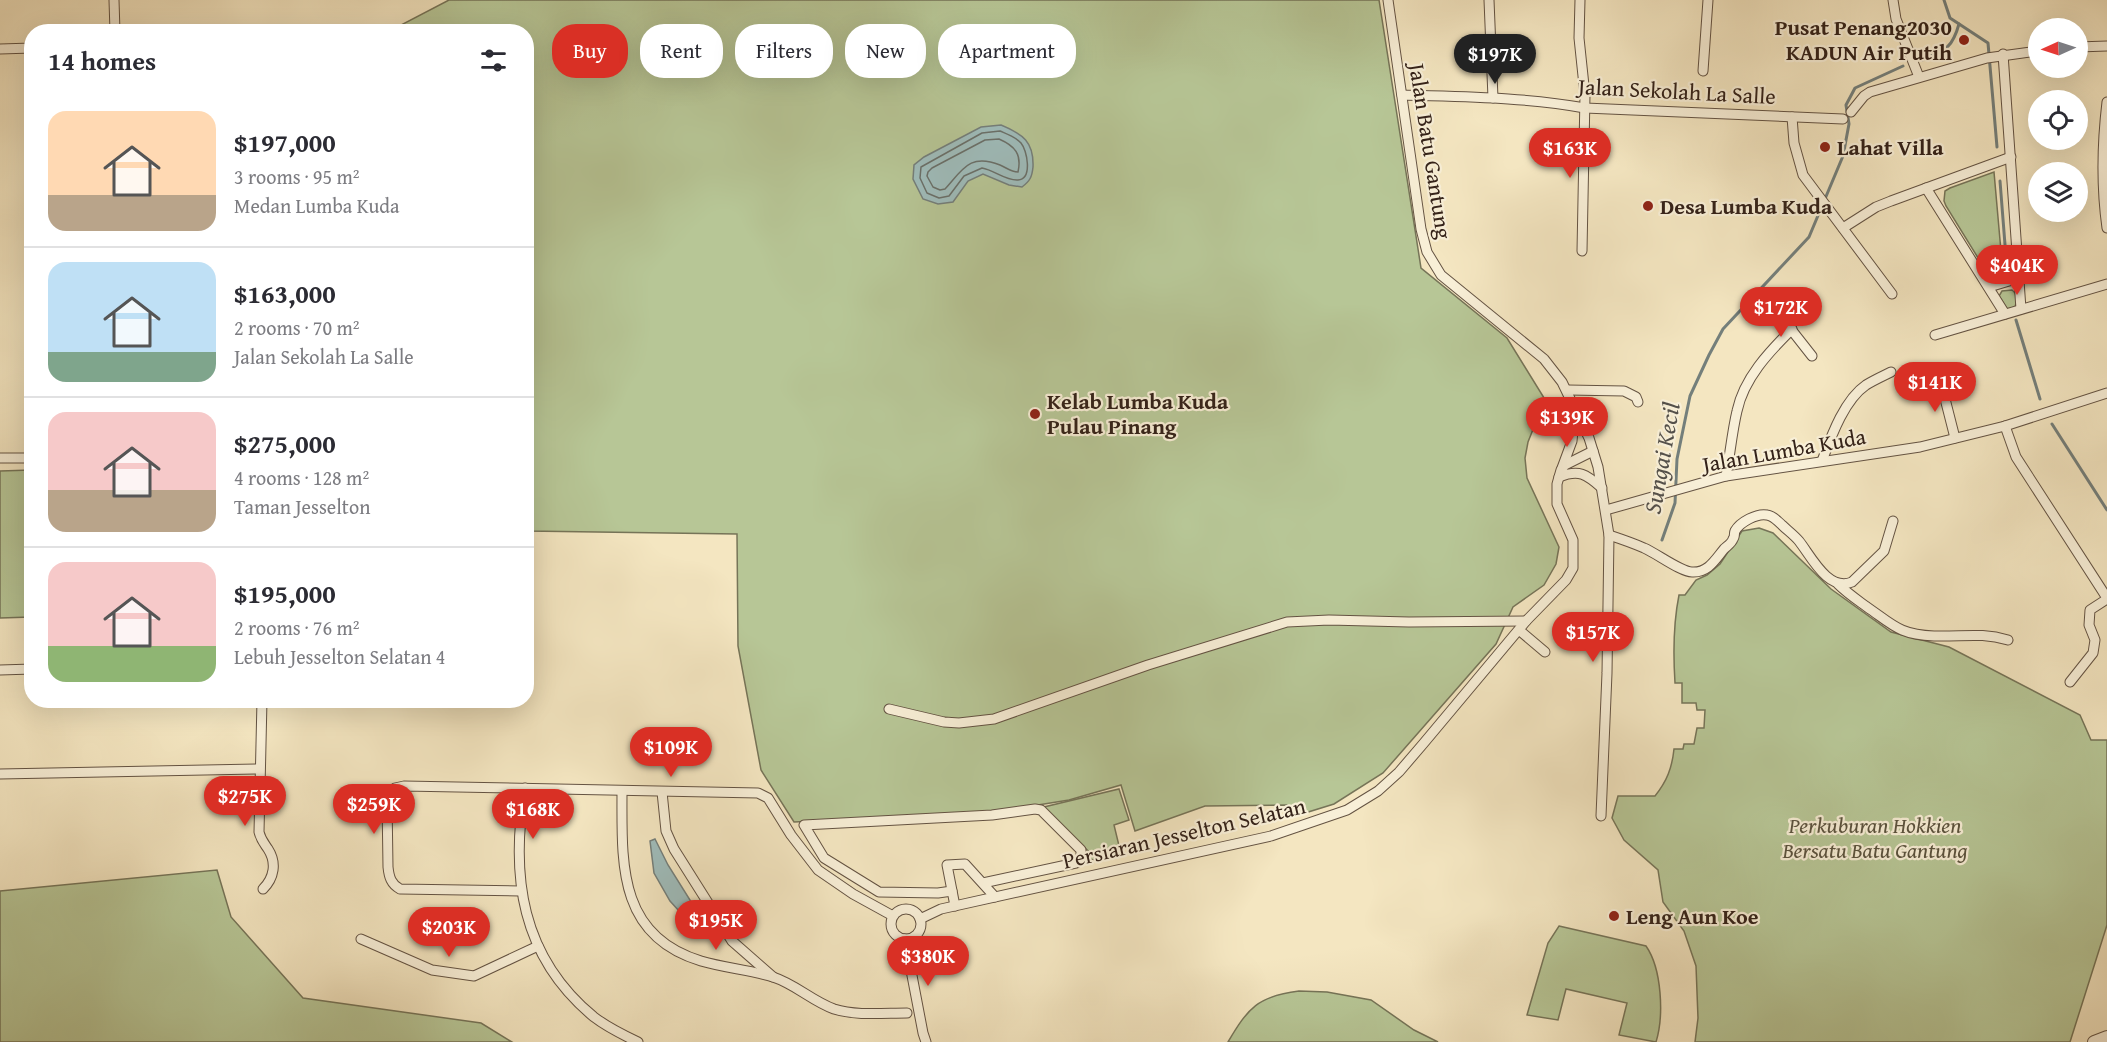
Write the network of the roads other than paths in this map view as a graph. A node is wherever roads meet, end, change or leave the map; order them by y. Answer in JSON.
{"nodes":[{"id":1,"x":114,"y":0,"type":"edge"},
{"id":2,"x":1388,"y":0,"type":"edge"},
{"id":3,"x":1489,"y":0,"type":"edge"},
{"id":4,"x":1580,"y":0,"type":"edge"},
{"id":5,"x":1708,"y":0,"type":"edge"},
{"id":6,"x":1893,"y":0,"type":"edge"},
{"id":7,"x":115,"y":24,"type":"edge"},
{"id":8,"x":2107,"y":46,"type":"edge"},
{"id":9,"x":2088,"y":47,"type":"edge"},
{"id":10,"x":24,"y":48,"type":"edge"},
{"id":11,"x":0,"y":49,"type":"edge"},
{"id":12,"x":2028,"y":52,"type":"edge"},
{"id":13,"x":2003,"y":54,"type":"junction"},
{"id":14,"x":1703,"y":71,"type":"dead end"},
{"id":15,"x":1919,"y":77,"type":"junction"},
{"id":16,"x":1402,"y":95,"type":"junction"},
{"id":17,"x":1493,"y":98,"type":"junction"},
{"id":18,"x":2107,"y":102,"type":"edge"},
{"id":19,"x":1585,"y":108,"type":"junction"},
{"id":20,"x":1851,"y":112,"type":"dead end"},
{"id":21,"x":1792,"y":117,"type":"junction"},
{"id":22,"x":1843,"y":119,"type":"dead end"},
{"id":23,"x":2011,"y":157,"type":"junction"},
{"id":24,"x":1926,"y":188,"type":"junction"},
{"id":25,"x":1843,"y":228,"type":"junction"},
{"id":26,"x":2107,"y":228,"type":"edge"},
{"id":27,"x":1582,"y":251,"type":"dead end"},
{"id":28,"x":2019,"y":278,"type":"junction"},
{"id":29,"x":2107,"y":284,"type":"edge"},
{"id":30,"x":1989,"y":287,"type":"junction"},
{"id":31,"x":1892,"y":294,"type":"dead end"},
{"id":32,"x":1764,"y":299,"type":"dead end"},
{"id":33,"x":2021,"y":309,"type":"junction"},
{"id":34,"x":2005,"y":314,"type":"junction"},
{"id":35,"x":1792,"y":329,"type":"junction"},
{"id":36,"x":1935,"y":334,"type":"dead end"},
{"id":37,"x":1812,"y":356,"type":"dead end"},
{"id":38,"x":1891,"y":372,"type":"dead end"},
{"id":39,"x":1941,"y":383,"type":"dead end"},
{"id":40,"x":1568,"y":390,"type":"junction"},
{"id":41,"x":2107,"y":393,"type":"edge"},
{"id":42,"x":1638,"y":402,"type":"dead end"},
{"id":43,"x":1575,"y":406,"type":"junction"},
{"id":44,"x":2005,"y":426,"type":"junction"},
{"id":45,"x":1955,"y":438,"type":"junction"},
{"id":46,"x":1593,"y":451,"type":"junction"},
{"id":47,"x":0,"y":458,"type":"edge"},
{"id":48,"x":24,"y":458,"type":"edge"},
{"id":49,"x":1822,"y":461,"type":"junction"},
{"id":50,"x":1560,"y":473,"type":"junction"},
{"id":51,"x":1726,"y":476,"type":"junction"},
{"id":52,"x":1602,"y":488,"type":"junction"},
{"id":53,"x":1606,"y":510,"type":"junction"},
{"id":54,"x":1893,"y":521,"type":"dead end"},
{"id":55,"x":1609,"y":535,"type":"junction"},
{"id":56,"x":1838,"y":584,"type":"junction"},
{"id":57,"x":2107,"y":598,"type":"edge"},
{"id":58,"x":1526,"y":621,"type":"junction"},
{"id":59,"x":1519,"y":630,"type":"junction"},
{"id":60,"x":2008,"y":640,"type":"dead end"},
{"id":61,"x":1545,"y":652,"type":"dead end"},
{"id":62,"x":24,"y":669,"type":"edge"},
{"id":63,"x":0,"y":670,"type":"edge"},
{"id":64,"x":2070,"y":682,"type":"dead end"},
{"id":65,"x":262,"y":708,"type":"edge"},
{"id":66,"x":889,"y":709,"type":"dead end"},
{"id":67,"x":259,"y":769,"type":"junction"},
{"id":68,"x":0,"y":774,"type":"edge"},
{"id":69,"x":525,"y":788,"type":"junction"},
{"id":70,"x":622,"y":791,"type":"junction"},
{"id":71,"x":662,"y":792,"type":"junction"},
{"id":72,"x":1601,"y":816,"type":"dead end"},
{"id":73,"x":982,"y":883,"type":"junction"},
{"id":74,"x":263,"y":890,"type":"dead end"},
{"id":75,"x":520,"y":891,"type":"junction"},
{"id":76,"x":952,"y":891,"type":"junction"},
{"id":77,"x":995,"y":897,"type":"junction"},
{"id":78,"x":954,"y":906,"type":"junction"},
{"id":79,"x":893,"y":916,"type":"junction"},
{"id":80,"x":920,"y":919,"type":"junction"},
{"id":81,"x":360,"y":939,"type":"dead end"},
{"id":82,"x":905,"y":939,"type":"junction"},
{"id":83,"x":538,"y":946,"type":"junction"},
{"id":84,"x":772,"y":977,"type":"junction"},
{"id":85,"x":907,"y":1013,"type":"dead end"},
{"id":86,"x":2107,"y":1037,"type":"edge"},
{"id":87,"x":638,"y":1042,"type":"edge"},
{"id":88,"x":926,"y":1042,"type":"edge"},
{"id":89,"x":2094,"y":1042,"type":"edge"}],
"edges":[{"from":1,"to":7,"type":"street"},
{"from":2,"to":16,"type":"street","name":"Jalan Batu Gantung"},
{"from":3,"to":17,"type":"street"},
{"from":4,"to":19,"type":"street"},
{"from":5,"to":14,"type":"street"},
{"from":6,"to":15,"type":"street"},
{"from":8,"to":9,"type":"street"},
{"from":10,"to":11,"type":"street"},
{"from":12,"to":13,"type":"street"},
{"from":13,"to":15,"type":"street"},
{"from":13,"to":23,"type":"street"},
{"from":15,"to":20,"type":"street"},
{"from":16,"to":17,"type":"street","name":"Jalan Sekolah La Salle"},
{"from":16,"to":40,"type":"street","name":"Jalan Batu Gantung"},
{"from":17,"to":19,"type":"street","name":"Jalan Sekolah La Salle"},
{"from":18,"to":26,"type":"street"},
{"from":19,"to":21,"type":"street","name":"Jalan Sekolah La Salle"},
{"from":19,"to":27,"type":"street"},
{"from":21,"to":22,"type":"street","name":"Jalan Sekolah La Salle"},
{"from":21,"to":25,"type":"street"},
{"from":23,"to":24,"type":"street"},
{"from":23,"to":28,"type":"street"},
{"from":24,"to":25,"type":"street"},
{"from":24,"to":30,"type":"street"},
{"from":25,"to":31,"type":"street"},
{"from":28,"to":30,"type":"street"},
{"from":28,"to":33,"type":"street"},
{"from":29,"to":33,"type":"street"},
{"from":30,"to":34,"type":"street"},
{"from":32,"to":35,"type":"street"},
{"from":33,"to":34,"type":"street"},
{"from":34,"to":36,"type":"street"},
{"from":35,"to":37,"type":"street"},
{"from":35,"to":51,"type":"street"},
{"from":38,"to":49,"type":"street"},
{"from":39,"to":45,"type":"street"},
{"from":40,"to":42,"type":"street"},
{"from":40,"to":43,"type":"street","name":"Jalan Batu Gantung"},
{"from":41,"to":44,"type":"street","name":"Jalan Lumba Kuda"},
{"from":43,"to":46,"type":"street","name":"Jalan Batu Gantung"},
{"from":43,"to":50,"type":"street"},
{"from":44,"to":45,"type":"street","name":"Jalan Lumba Kuda"},
{"from":44,"to":57,"type":"street"},
{"from":45,"to":49,"type":"street","name":"Jalan Lumba Kuda"},
{"from":46,"to":50,"type":"street"},
{"from":46,"to":52,"type":"street","name":"Jalan Batu Gantung"},
{"from":47,"to":48,"type":"street"},
{"from":49,"to":51,"type":"street","name":"Jalan Lumba Kuda"},
{"from":50,"to":52,"type":"street"},
{"from":50,"to":58,"type":"street","name":"Persiaran Jesselton Selatan"},
{"from":51,"to":53,"type":"street","name":"Jalan Lumba Kuda"},
{"from":52,"to":53,"type":"street","name":"Jalan Batu Gantung"},
{"from":53,"to":55,"type":"street","name":"Jalan Batu Gantung"},
{"from":54,"to":56,"type":"street"},
{"from":55,"to":56,"type":"street"},
{"from":55,"to":72,"type":"street","name":"Jalan Batu Gantung"},
{"from":56,"to":60,"type":"street"},
{"from":57,"to":64,"type":"street"},
{"from":58,"to":59,"type":"street","name":"Persiaran Jesselton Selatan"},
{"from":58,"to":66,"type":"street"},
{"from":59,"to":61,"type":"street"},
{"from":59,"to":77,"type":"street","name":"Persiaran Jesselton Selatan"},
{"from":62,"to":63,"type":"street"},
{"from":65,"to":67,"type":"street"},
{"from":67,"to":68,"type":"street"},
{"from":67,"to":74,"type":"street"},
{"from":69,"to":70,"type":"street"},
{"from":69,"to":75,"type":"street"},
{"from":69,"to":75,"type":"street"},
{"from":70,"to":71,"type":"street"},
{"from":70,"to":84,"type":"street"},
{"from":71,"to":79,"type":"street"},
{"from":71,"to":84,"type":"street"},
{"from":73,"to":76,"type":"street"},
{"from":73,"to":76,"type":"street"},
{"from":73,"to":77,"type":"street"},
{"from":75,"to":83,"type":"street"},
{"from":76,"to":78,"type":"street"},
{"from":77,"to":78,"type":"street","name":"Persiaran Jesselton Selatan"},
{"from":78,"to":80,"type":"street","name":"Persiaran Jesselton Selatan"},
{"from":79,"to":80,"type":"street"},
{"from":79,"to":82,"type":"street"},
{"from":80,"to":82,"type":"street"},
{"from":81,"to":83,"type":"street"},
{"from":82,"to":88,"type":"street"},
{"from":83,"to":87,"type":"street"},
{"from":84,"to":85,"type":"street"},
{"from":86,"to":89,"type":"street"}]}
